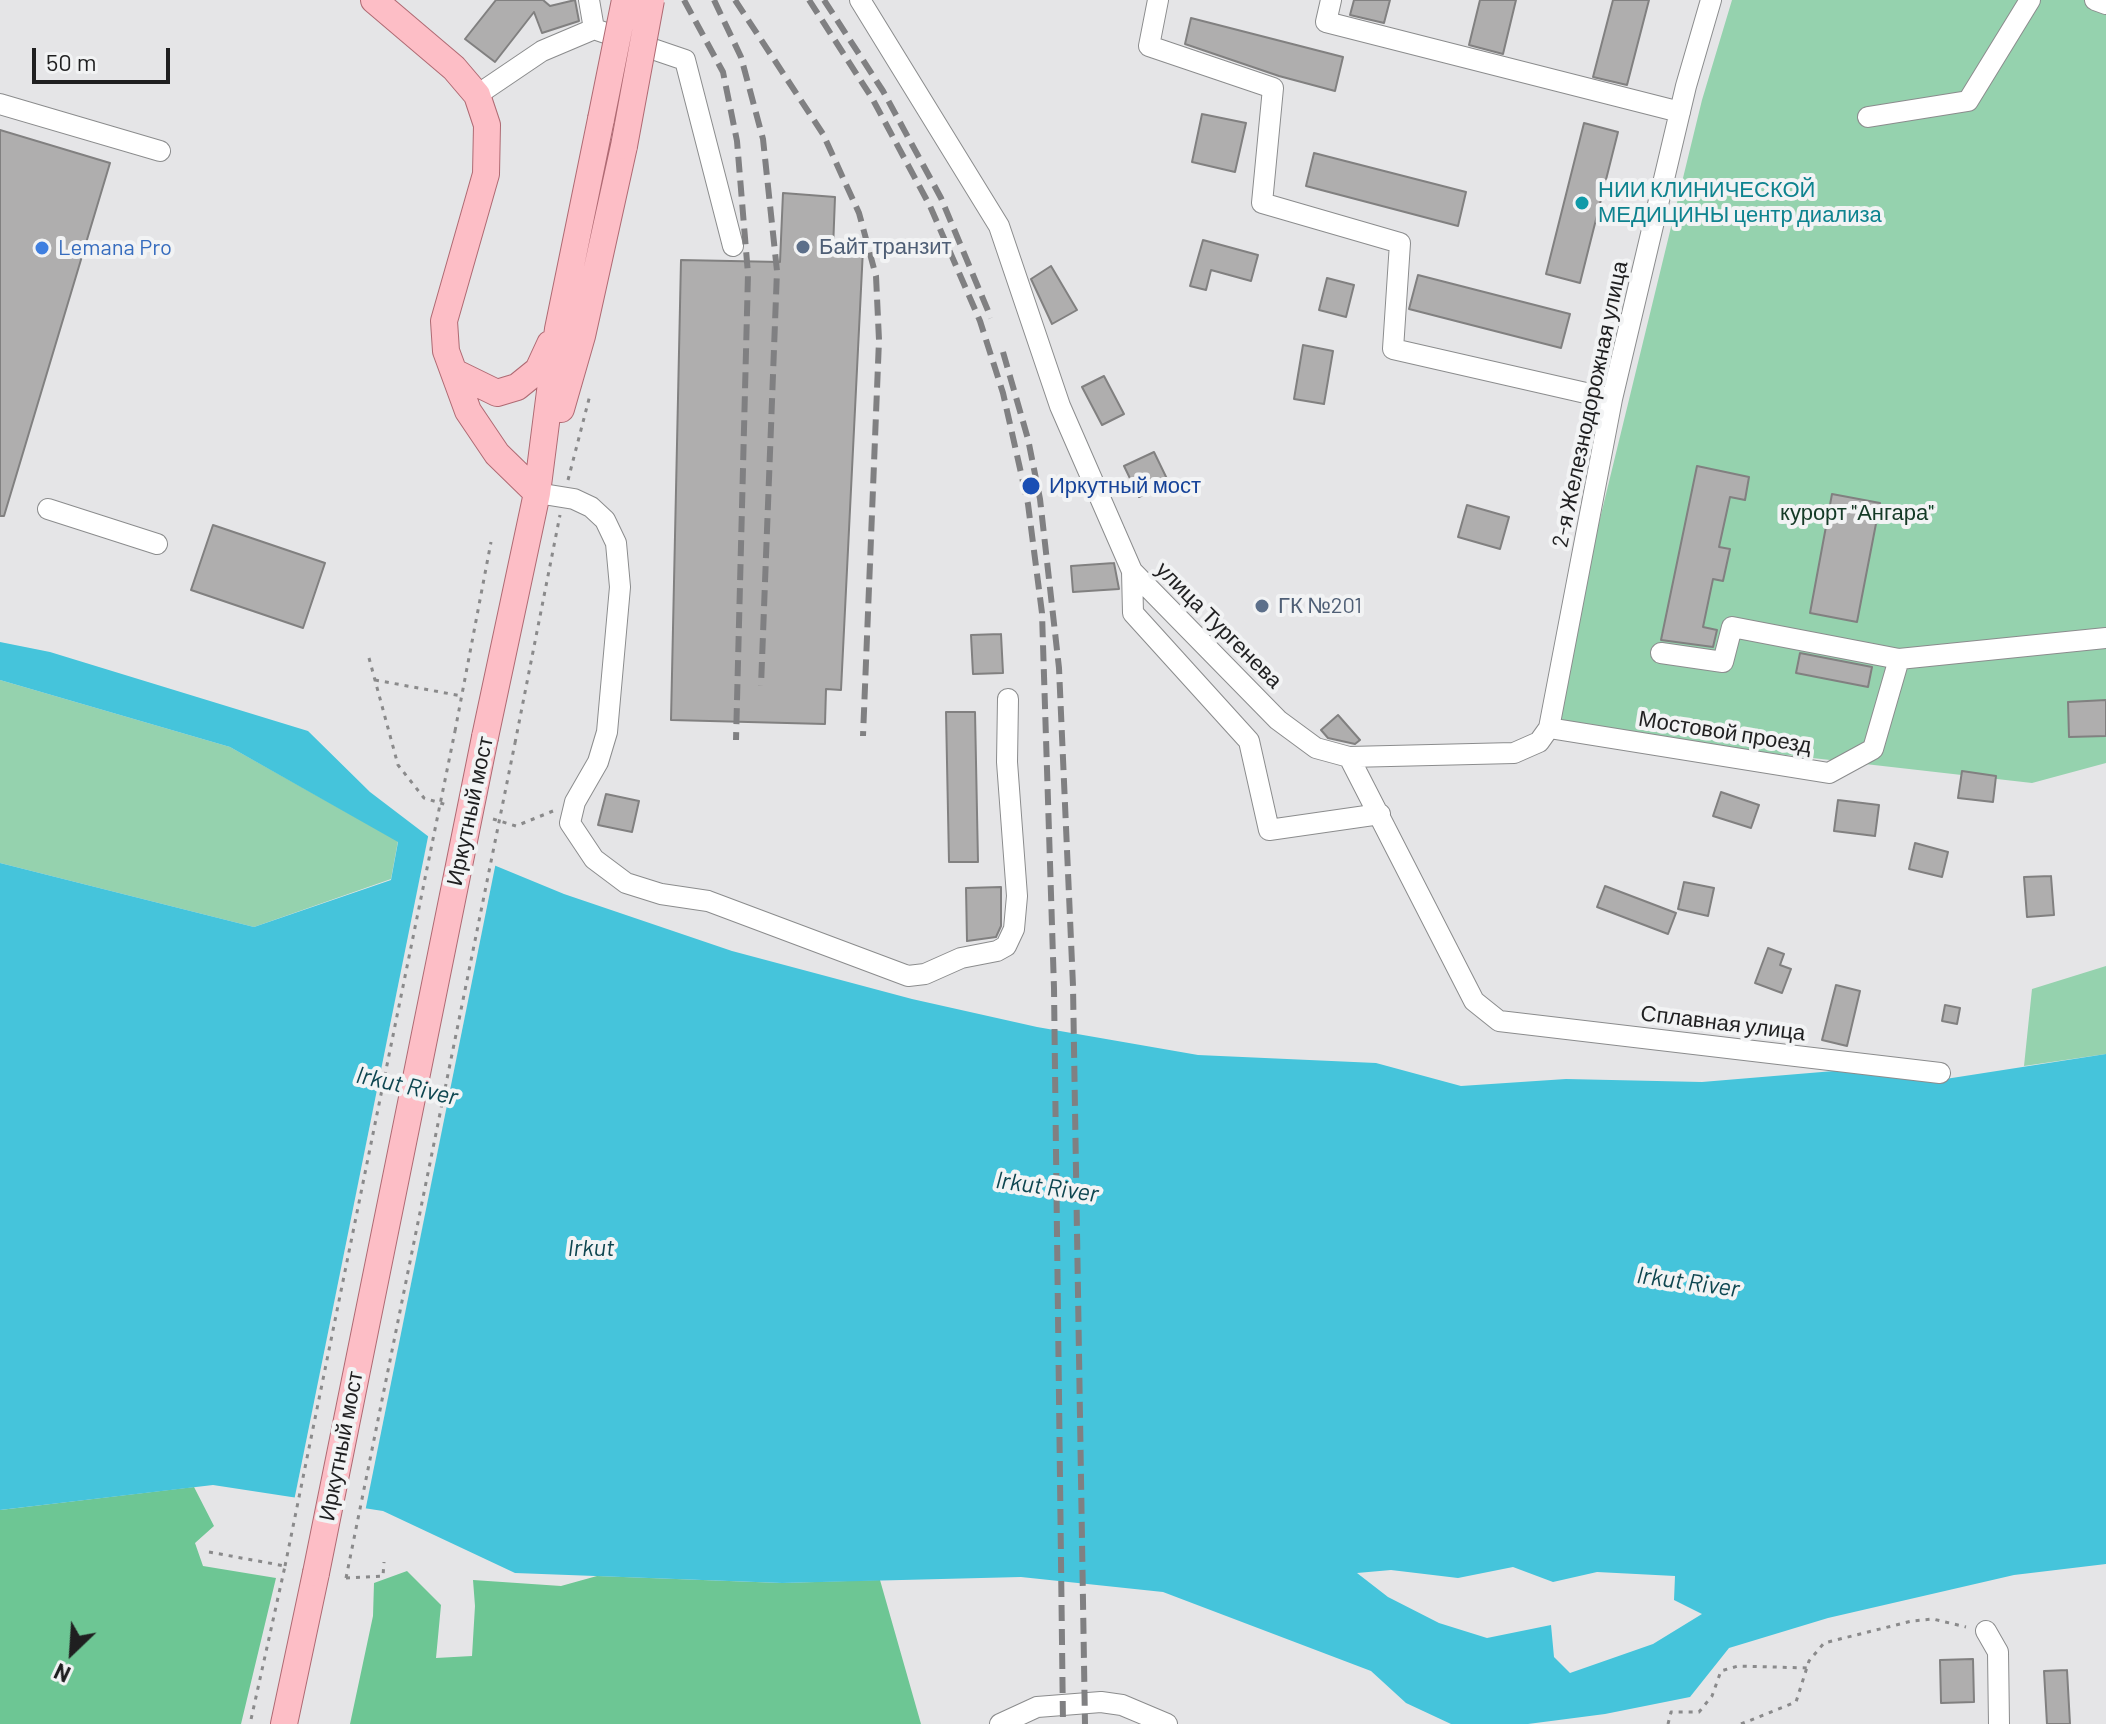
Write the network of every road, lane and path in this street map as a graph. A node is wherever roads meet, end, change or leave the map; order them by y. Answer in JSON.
{"nodes":[{"id":1,"x":374,"y":0,"type":"edge"},
{"id":2,"x":589,"y":0,"type":"edge"},
{"id":3,"x":625,"y":0,"type":"edge"},
{"id":4,"x":651,"y":0,"type":"edge"},
{"id":5,"x":860,"y":0,"type":"edge"},
{"id":6,"x":1158,"y":0,"type":"edge"},
{"id":7,"x":1331,"y":0,"type":"edge"},
{"id":8,"x":1711,"y":0,"type":"edge"},
{"id":9,"x":2030,"y":0,"type":"edge"},
{"id":10,"x":2095,"y":0,"type":"edge"},
{"id":11,"x":2106,"y":4,"type":"edge"},
{"id":12,"x":594,"y":29,"type":"junction"},
{"id":13,"x":477,"y":95,"type":"junction"},
{"id":14,"x":0,"y":104,"type":"edge"},
{"id":15,"x":1680,"y":112,"type":"junction"},
{"id":16,"x":1868,"y":117,"type":"dead end"},
{"id":17,"x":160,"y":151,"type":"dead end"},
{"id":18,"x":733,"y":246,"type":"dead end"},
{"id":19,"x":558,"y":329,"type":"junction"},
{"id":20,"x":454,"y":372,"type":"junction"},
{"id":21,"x":591,"y":390,"type":"dead end"},
{"id":22,"x":1612,"y":399,"type":"junction"},
{"id":23,"x":537,"y":493,"type":"junction"},
{"id":24,"x":564,"y":497,"type":"junction"},
{"id":25,"x":48,"y":509,"type":"dead end"},
{"id":26,"x":491,"y":542,"type":"dead end"},
{"id":27,"x":157,"y":544,"type":"dead end"},
{"id":28,"x":1132,"y":571,"type":"junction"},
{"id":29,"x":2106,"y":638,"type":"edge"},
{"id":30,"x":1661,"y":653,"type":"dead end"},
{"id":31,"x":369,"y":658,"type":"dead end"},
{"id":32,"x":1899,"y":659,"type":"junction"},
{"id":33,"x":375,"y":680,"type":"junction"},
{"id":34,"x":462,"y":696,"type":"junction"},
{"id":35,"x":1008,"y":699,"type":"dead end"},
{"id":36,"x":1549,"y":728,"type":"junction"},
{"id":37,"x":1349,"y":757,"type":"junction"},
{"id":38,"x":575,"y":802,"type":"junction"},
{"id":39,"x":450,"y":806,"type":"dead end"},
{"id":40,"x":1380,"y":814,"type":"junction"},
{"id":41,"x":490,"y":818,"type":"dead end"},
{"id":42,"x":1940,"y":1073,"type":"dead end"},
{"id":43,"x":209,"y":1552,"type":"dead end"},
{"id":44,"x":384,"y":1562,"type":"dead end"},
{"id":45,"x":285,"y":1566,"type":"junction"},
{"id":46,"x":1986,"y":1631,"type":"joint"},
{"id":47,"x":1808,"y":1668,"type":"junction"},
{"id":48,"x":250,"y":1724,"type":"edge"},
{"id":49,"x":284,"y":1724,"type":"edge"},
{"id":50,"x":1000,"y":1724,"type":"edge"},
{"id":51,"x":1167,"y":1724,"type":"edge"},
{"id":52,"x":1668,"y":1724,"type":"edge"},
{"id":53,"x":1741,"y":1724,"type":"edge"},
{"id":54,"x":1999,"y":1724,"type":"edge"}],
"edges":[{"from":1,"to":13,"type":"main road"},
{"from":2,"to":12,"type":"street"},
{"from":3,"to":19,"type":"main road","name":"Иркутный мост","bridge":true},
{"from":4,"to":23,"type":"main road","bridge":true},
{"from":5,"to":28,"type":"street","name":"улица Тургенева"},
{"from":6,"to":22,"type":"street"},
{"from":7,"to":15,"type":"street"},
{"from":8,"to":15,"type":"street","name":"2-я Железнодорожная улица"},
{"from":9,"to":16,"type":"street"},
{"from":10,"to":11,"type":"street"},
{"from":12,"to":13,"type":"street"},
{"from":12,"to":18,"type":"street"},
{"from":13,"to":20,"type":"main road"},
{"from":14,"to":17,"type":"street"},
{"from":15,"to":22,"type":"street","name":"2-я Железнодорожная улица"},
{"from":19,"to":20,"type":"main road"},
{"from":19,"to":23,"type":"main road","name":"Иркутный мост"},
{"from":20,"to":23,"type":"main road"},
{"from":21,"to":24,"type":"path"},
{"from":22,"to":36,"type":"street","name":"2-я Железнодорожная улица"},
{"from":23,"to":24,"type":"street"},
{"from":23,"to":49,"type":"main road","name":"Иркутный мост","bridge":true},
{"from":24,"to":38,"type":"street"},
{"from":24,"to":44,"type":"path","bridge":true},
{"from":25,"to":27,"type":"street"},
{"from":26,"to":34,"type":"path"},
{"from":28,"to":37,"type":"street","name":"улица Тургенева"},
{"from":28,"to":40,"type":"street"},
{"from":29,"to":32,"type":"street"},
{"from":30,"to":32,"type":"street"},
{"from":31,"to":33,"type":"path"},
{"from":32,"to":36,"type":"street","name":"Мостовой проезд"},
{"from":33,"to":34,"type":"path"},
{"from":33,"to":39,"type":"path"},
{"from":34,"to":45,"type":"path","bridge":true},
{"from":35,"to":38,"type":"street"},
{"from":36,"to":37,"type":"street","name":"улица Тургенева"},
{"from":37,"to":40,"type":"street"},
{"from":38,"to":41,"type":"path"},
{"from":40,"to":42,"type":"street","name":"Сплавная улица"},
{"from":43,"to":45,"type":"path"},
{"from":45,"to":48,"type":"path"},
{"from":46,"to":47,"type":"path"},
{"from":46,"to":54,"type":"street"},
{"from":47,"to":52,"type":"path"},
{"from":47,"to":53,"type":"path"},
{"from":50,"to":51,"type":"street"}]}
